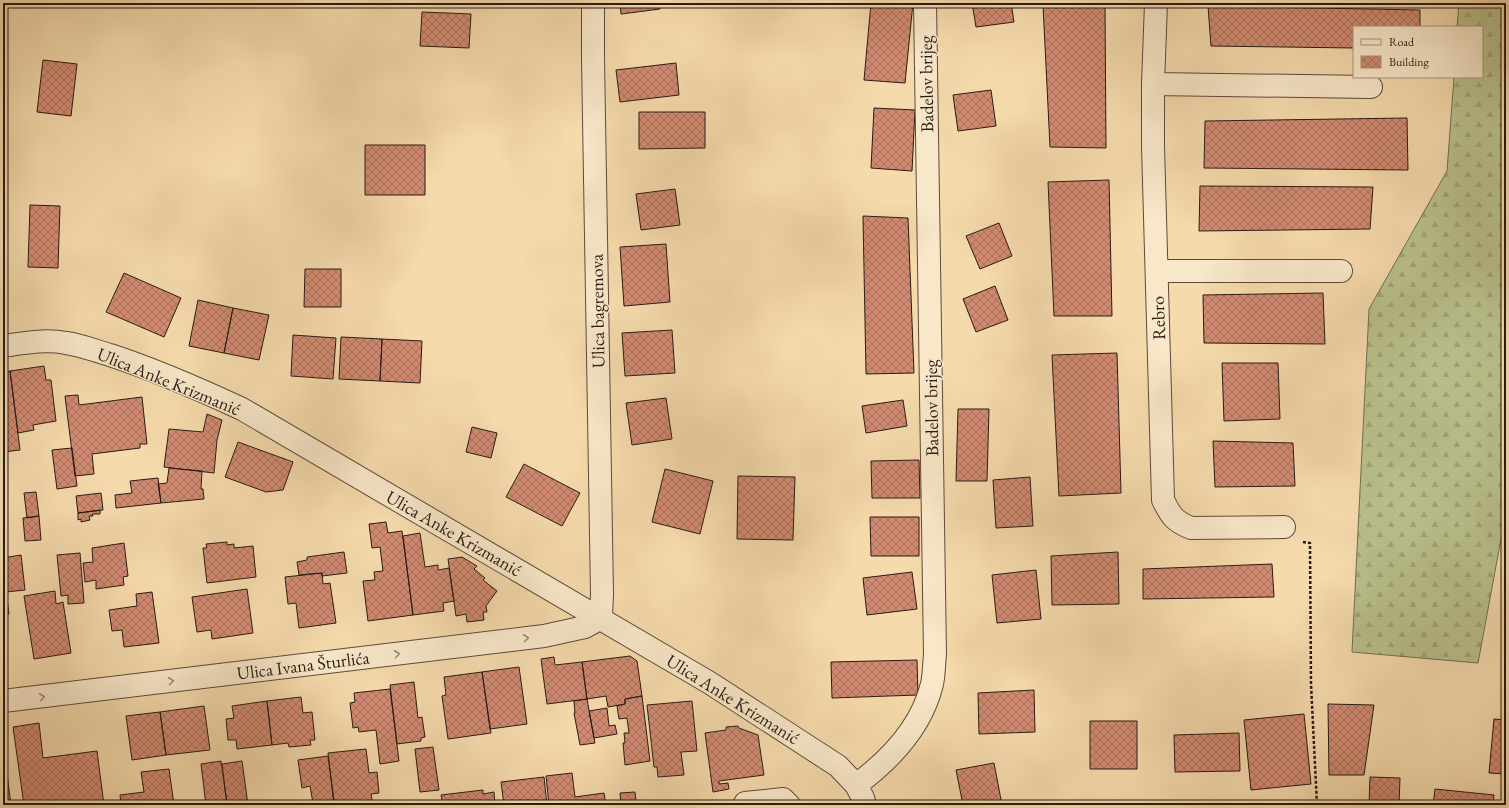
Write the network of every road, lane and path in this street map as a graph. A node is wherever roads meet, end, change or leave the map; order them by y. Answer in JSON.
{"nodes":[{"id":1,"x":594,"y":3,"type":"edge"},
{"id":2,"x":925,"y":3,"type":"edge"},
{"id":3,"x":1156,"y":3,"type":"edge"},
{"id":4,"x":1153,"y":84,"type":"junction"},
{"id":5,"x":1371,"y":87,"type":"dead end"},
{"id":6,"x":1157,"y":271,"type":"junction"},
{"id":7,"x":1341,"y":271,"type":"dead end"},
{"id":8,"x":3,"y":346,"type":"edge"},
{"id":9,"x":1284,"y":527,"type":"joint"},
{"id":10,"x":601,"y":618,"type":"junction"},
{"id":11,"x":3,"y":701,"type":"edge"},
{"id":12,"x":856,"y":785,"type":"junction"},
{"id":13,"x":745,"y":805,"type":"edge"},
{"id":14,"x":789,"y":805,"type":"edge"},
{"id":15,"x":865,"y":805,"type":"edge"},
{"id":16,"x":1317,"y":805,"type":"edge"}],
"edges":[{"from":1,"to":10,"type":"street","name":"Ulica bagremova"},
{"from":2,"to":12,"type":"street","name":"Badelov brijeg"},
{"from":3,"to":4,"type":"street","name":"Rebro"},
{"from":4,"to":5,"type":"street"},
{"from":4,"to":6,"type":"street","name":"Rebro"},
{"from":6,"to":7,"type":"street"},
{"from":6,"to":9,"type":"street","name":"Rebro"},
{"from":8,"to":10,"type":"street","name":"Ulica Anke Krizmanić"},
{"from":9,"to":16,"type":"path"},
{"from":11,"to":10,"type":"street","name":"Ulica Ivana Šturlića","one_way":true},
{"from":10,"to":12,"type":"street","name":"Ulica Anke Krizmanić"},
{"from":12,"to":15,"type":"street","name":"Ulica Anke Krizmanić"},
{"from":13,"to":14,"type":"street"}]}
